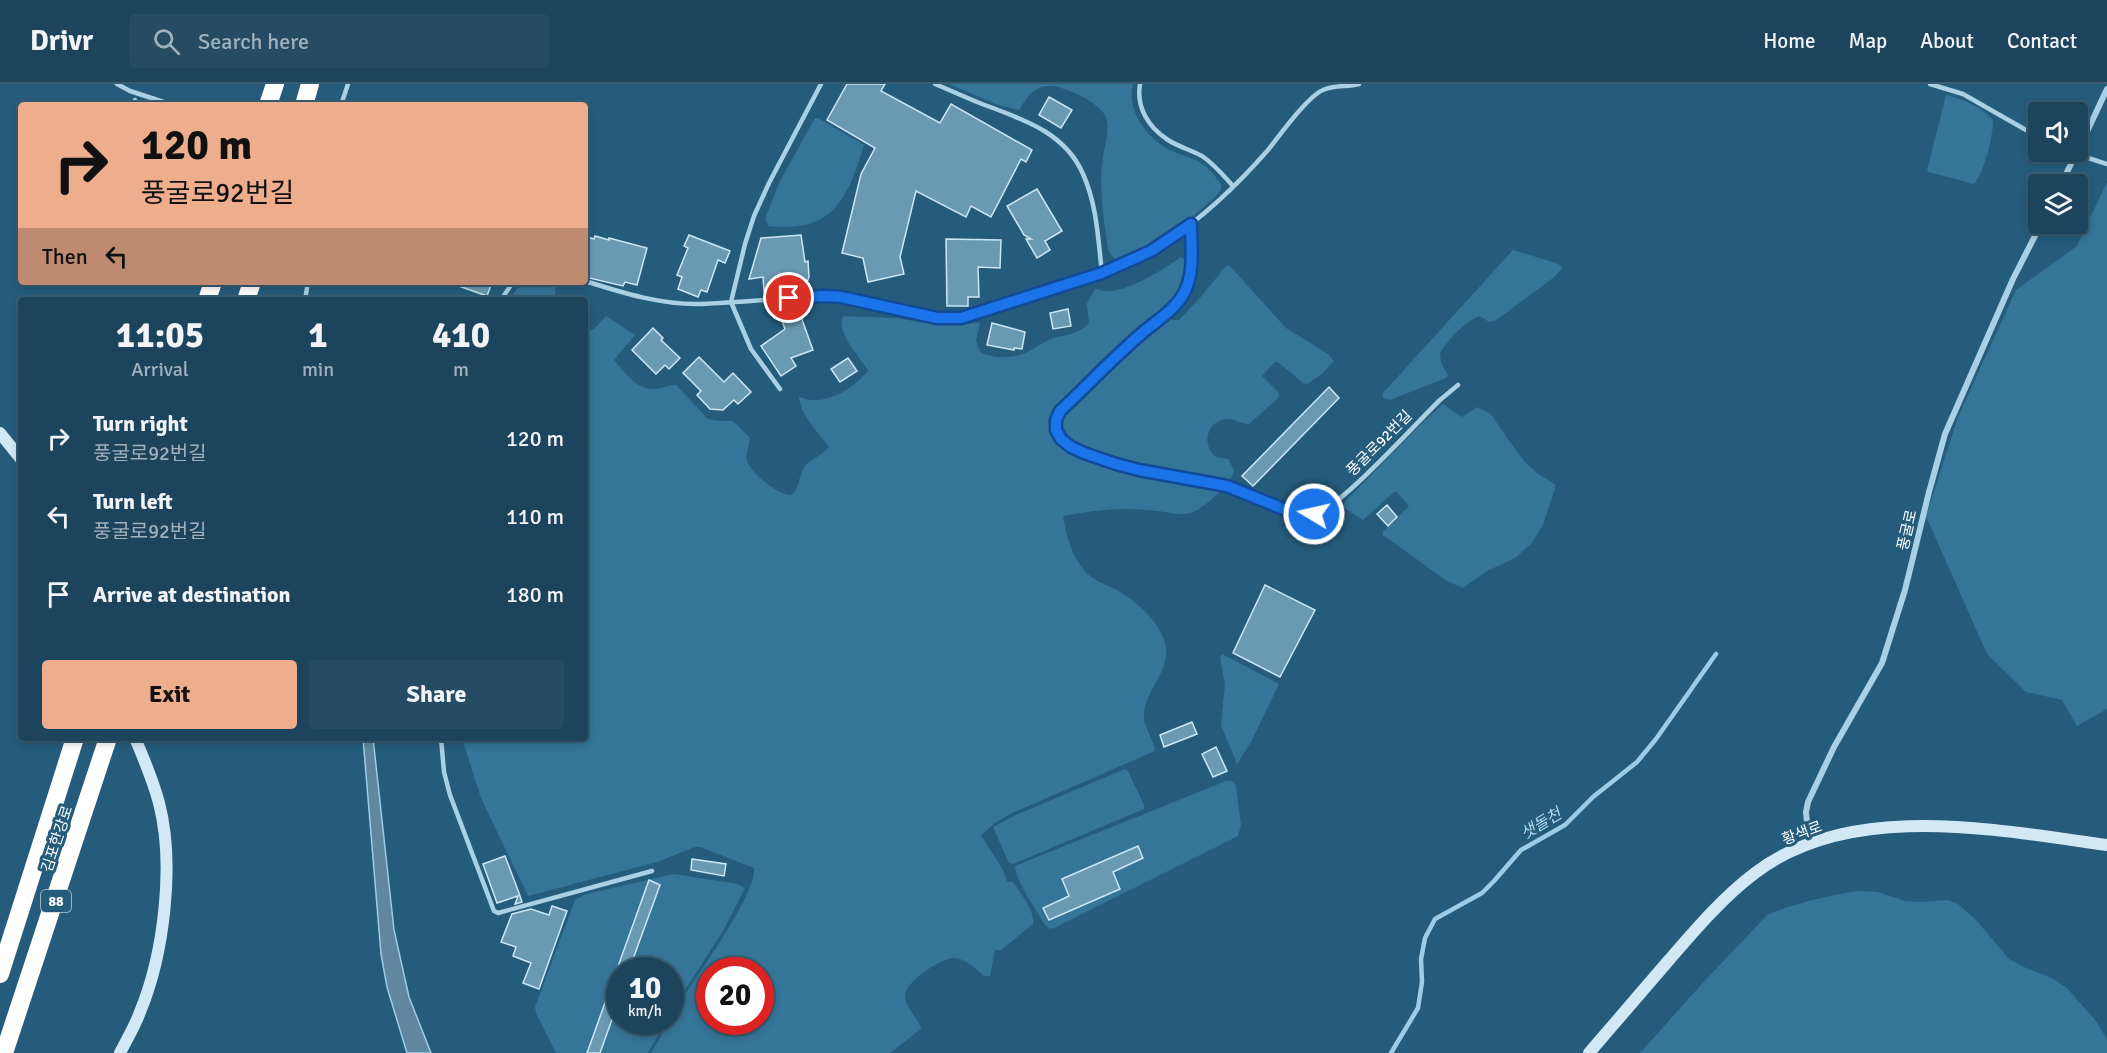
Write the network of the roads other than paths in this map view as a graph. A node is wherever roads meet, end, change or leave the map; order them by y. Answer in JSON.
{"nodes":[{"id":1,"x":117,"y":84,"type":"edge"},
{"id":2,"x":275,"y":84,"type":"edge"},
{"id":3,"x":310,"y":84,"type":"edge"},
{"id":4,"x":348,"y":84,"type":"edge"},
{"id":5,"x":822,"y":84,"type":"edge"},
{"id":6,"x":935,"y":84,"type":"edge"},
{"id":7,"x":1140,"y":84,"type":"edge"},
{"id":8,"x":1359,"y":84,"type":"edge"},
{"id":9,"x":1930,"y":84,"type":"edge"},
{"id":10,"x":1324,"y":87,"type":"edge"},
{"id":11,"x":2107,"y":89,"type":"edge"},
{"id":12,"x":164,"y":102,"type":"edge"},
{"id":13,"x":269,"y":102,"type":"edge"},
{"id":14,"x":305,"y":102,"type":"edge"},
{"id":15,"x":342,"y":102,"type":"edge"},
{"id":16,"x":2088,"y":126,"type":"edge"},
{"id":17,"x":2028,"y":131,"type":"edge"},
{"id":18,"x":2088,"y":157,"type":"edge"},
{"id":19,"x":2107,"y":164,"type":"edge"},
{"id":20,"x":1233,"y":186,"type":"junction"},
{"id":21,"x":1191,"y":224,"type":"junction"},
{"id":22,"x":2036,"y":234,"type":"edge"},
{"id":23,"x":1102,"y":273,"type":"junction"},
{"id":24,"x":588,"y":282,"type":"edge"},
{"id":25,"x":731,"y":302,"type":"junction"},
{"id":26,"x":1458,"y":386,"type":"dead end"},
{"id":27,"x":780,"y":389,"type":"dead end"},
{"id":28,"x":0,"y":432,"type":"edge"},
{"id":29,"x":18,"y":455,"type":"edge"},
{"id":30,"x":74,"y":741,"type":"edge"},
{"id":31,"x":137,"y":741,"type":"edge"},
{"id":32,"x":441,"y":741,"type":"edge"},
{"id":33,"x":107,"y":743,"type":"edge"},
{"id":34,"x":1813,"y":842,"type":"junction"},
{"id":35,"x":2107,"y":845,"type":"edge"},
{"id":36,"x":652,"y":871,"type":"dead end"},
{"id":37,"x":0,"y":974,"type":"edge"},
{"id":38,"x":4,"y":1053,"type":"edge"},
{"id":39,"x":120,"y":1053,"type":"edge"},
{"id":40,"x":1589,"y":1053,"type":"edge"}],
"edges":[{"from":1,"to":12,"type":"lane"},
{"from":2,"to":13,"type":"highway"},
{"from":3,"to":14,"type":"highway"},
{"from":4,"to":15,"type":"lane"},
{"from":5,"to":25,"type":"lane"},
{"from":6,"to":23,"type":"lane"},
{"from":7,"to":20,"type":"lane"},
{"from":8,"to":10,"type":"lane"},
{"from":9,"to":17,"type":"lane"},
{"from":10,"to":20,"type":"lane"},
{"from":11,"to":16,"type":"street"},
{"from":18,"to":19,"type":"lane"},
{"from":20,"to":21,"type":"lane"},
{"from":21,"to":23,"type":"lane"},
{"from":21,"to":26,"type":"lane","name":"풍굴로92번길"},
{"from":22,"to":34,"type":"street","name":"풍굴로"},
{"from":23,"to":25,"type":"lane"},
{"from":24,"to":25,"type":"lane"},
{"from":25,"to":27,"type":"lane"},
{"from":28,"to":29,"type":"street"},
{"from":30,"to":37,"type":"highway","name":"김포한강로","number":"88"},
{"from":31,"to":39,"type":"street"},
{"from":32,"to":36,"type":"lane"},
{"from":33,"to":38,"type":"highway","name":"김포한강로","number":"88"},
{"from":34,"to":35,"type":"street","name":"황색로"},
{"from":34,"to":40,"type":"street","name":"황색로"}]}
